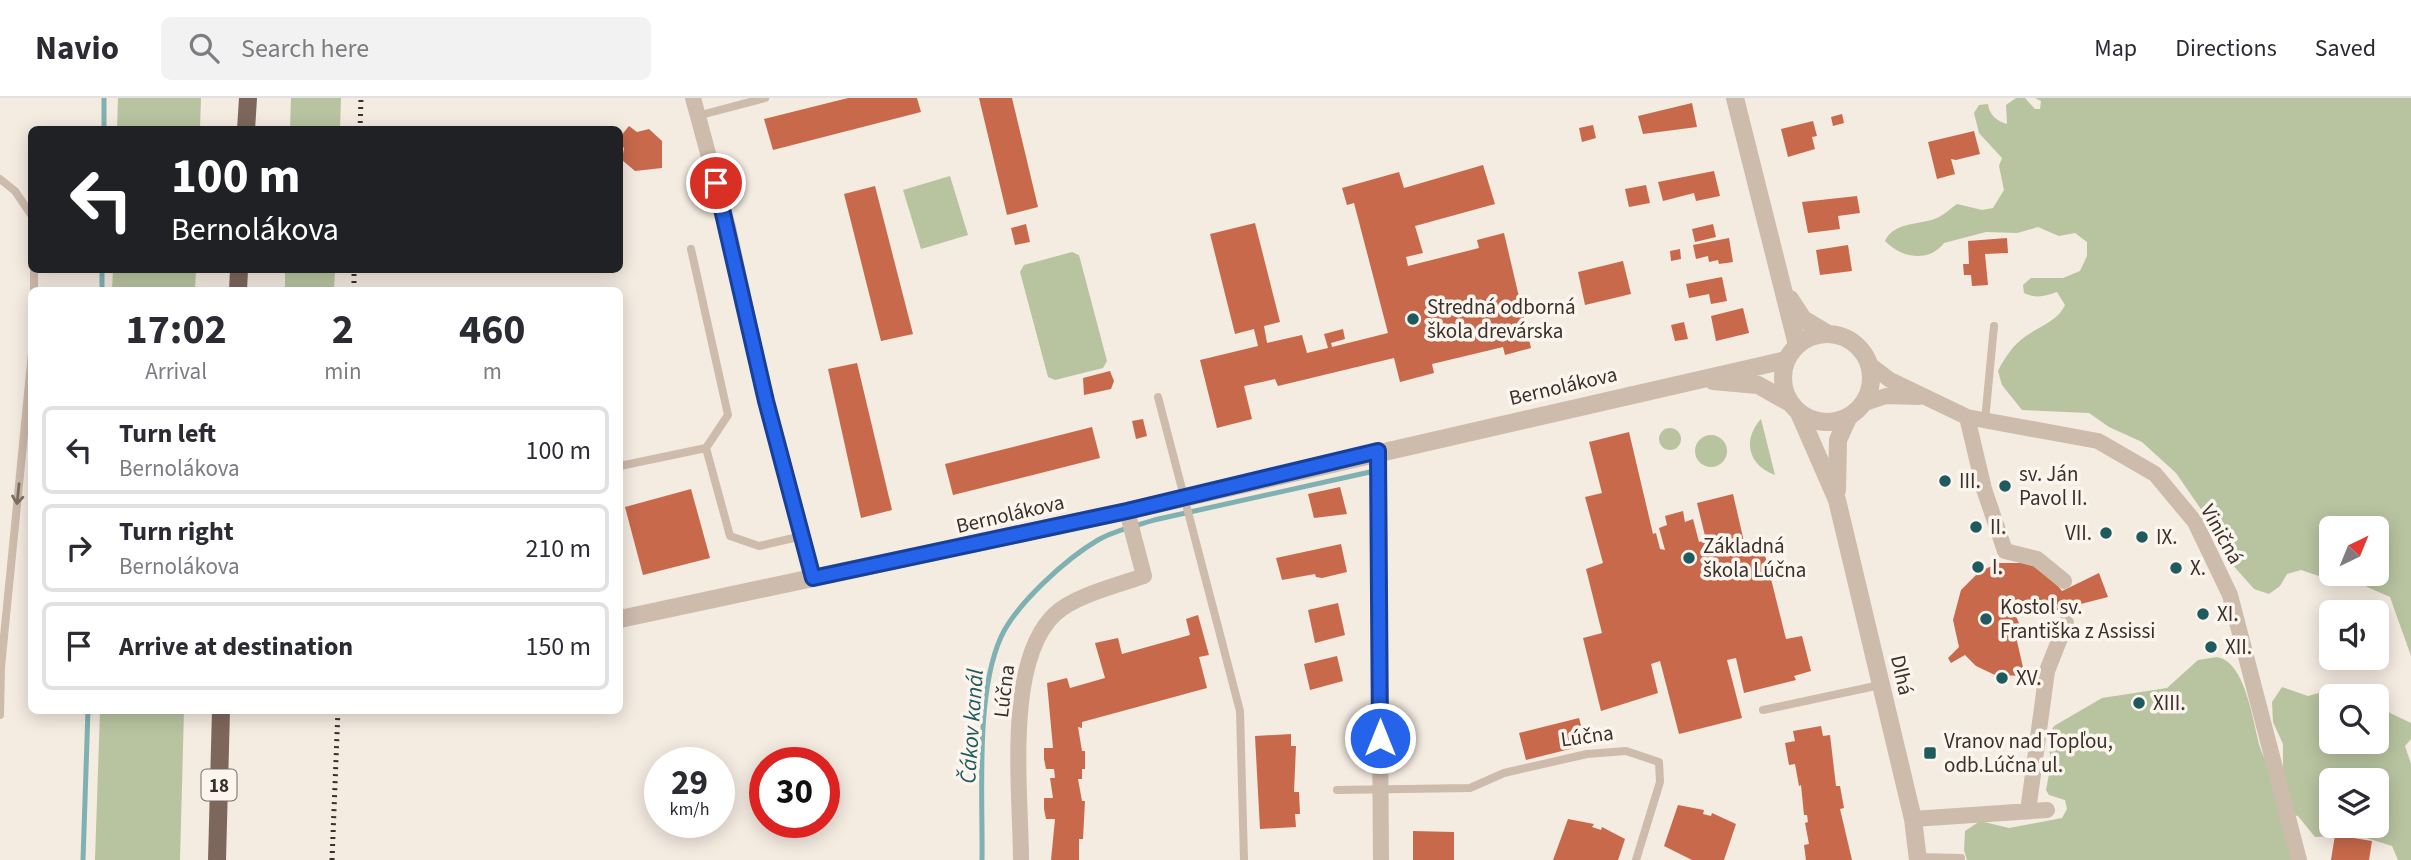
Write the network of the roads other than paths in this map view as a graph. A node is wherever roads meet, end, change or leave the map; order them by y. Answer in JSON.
{"nodes":[{"id":1,"x":248,"y":98,"type":"edge"},
{"id":2,"x":693,"y":98,"type":"edge"},
{"id":3,"x":765,"y":98,"type":"edge"},
{"id":4,"x":1735,"y":98,"type":"edge"},
{"id":5,"x":697,"y":116,"type":"junction"},
{"id":6,"x":246,"y":126,"type":"edge"},
{"id":7,"x":0,"y":179,"type":"edge"},
{"id":8,"x":28,"y":207,"type":"edge"},
{"id":9,"x":691,"y":249,"type":"dead end"},
{"id":10,"x":1781,"y":284,"type":"junction"},
{"id":11,"x":1994,"y":326,"type":"dead end"},
{"id":12,"x":1828,"y":334,"type":"junction"},
{"id":13,"x":1797,"y":345,"type":"junction"},
{"id":14,"x":1786,"y":360,"type":"junction"},
{"id":15,"x":1869,"y":364,"type":"junction"},
{"id":16,"x":1699,"y":379,"type":"junction"},
{"id":17,"x":28,"y":394,"type":"edge"},
{"id":18,"x":1158,"y":397,"type":"dead end"},
{"id":19,"x":1925,"y":397,"type":"junction"},
{"id":20,"x":1865,"y":403,"type":"junction"},
{"id":21,"x":1794,"y":408,"type":"junction"},
{"id":22,"x":1967,"y":416,"type":"junction"},
{"id":23,"x":1848,"y":418,"type":"junction"},
{"id":24,"x":1984,"y":422,"type":"junction"},
{"id":25,"x":706,"y":448,"type":"junction"},
{"id":26,"x":1378,"y":451,"type":"junction"},
{"id":27,"x":623,"y":465,"type":"edge"},
{"id":28,"x":1186,"y":496,"type":"junction"},
{"id":29,"x":1837,"y":500,"type":"junction"},
{"id":30,"x":1127,"y":511,"type":"junction"},
{"id":31,"x":802,"y":536,"type":"junction"},
{"id":32,"x":813,"y":578,"type":"junction"},
{"id":33,"x":2064,"y":581,"type":"dead end"},
{"id":34,"x":623,"y":618,"type":"edge"},
{"id":35,"x":2066,"y":623,"type":"dead end"},
{"id":36,"x":1881,"y":685,"type":"junction"},
{"id":37,"x":1763,"y":710,"type":"dead end"},
{"id":38,"x":220,"y":714,"type":"edge"},
{"id":39,"x":0,"y":715,"type":"edge"},
{"id":40,"x":1336,"y":790,"type":"dead end"},
{"id":41,"x":1380,"y":790,"type":"junction"},
{"id":42,"x":2048,"y":810,"type":"dead end"},
{"id":43,"x":2028,"y":811,"type":"junction"},
{"id":44,"x":1913,"y":819,"type":"junction"},
{"id":45,"x":1961,"y":858,"type":"dead end"},
{"id":46,"x":1918,"y":859,"type":"edge"},
{"id":47,"x":217,"y":860,"type":"edge"},
{"id":48,"x":1021,"y":860,"type":"edge"},
{"id":49,"x":1244,"y":860,"type":"edge"},
{"id":50,"x":1381,"y":860,"type":"edge"},
{"id":51,"x":1636,"y":860,"type":"edge"},
{"id":52,"x":2299,"y":860,"type":"edge"}],
"edges":[{"from":1,"to":6,"type":"main road"},
{"from":2,"to":5,"type":"street"},
{"from":3,"to":5,"type":"lane"},
{"from":4,"to":10,"type":"street"},
{"from":5,"to":31,"type":"street"},
{"from":7,"to":8,"type":"lane"},
{"from":9,"to":25,"type":"lane"},
{"from":10,"to":12,"type":"street"},
{"from":10,"to":13,"type":"street"},
{"from":11,"to":24,"type":"lane"},
{"from":12,"to":13,"type":"street"},
{"from":12,"to":15,"type":"street"},
{"from":13,"to":14,"type":"street"},
{"from":14,"to":16,"type":"street","name":"Bernolákova"},
{"from":14,"to":21,"type":"street"},
{"from":15,"to":19,"type":"street","name":"Viničná"},
{"from":15,"to":20,"type":"street"},
{"from":16,"to":21,"type":"street"},
{"from":16,"to":26,"type":"street","name":"Bernolákova"},
{"from":17,"to":39,"type":"lane","one_way":true},
{"from":18,"to":28,"type":"lane"},
{"from":19,"to":20,"type":"street"},
{"from":19,"to":22,"type":"street","name":"Viničná"},
{"from":20,"to":23,"type":"street"},
{"from":21,"to":23,"type":"street"},
{"from":21,"to":29,"type":"street"},
{"from":22,"to":24,"type":"street","name":"Viničná"},
{"from":22,"to":33,"type":"street"},
{"from":23,"to":29,"type":"street"},
{"from":24,"to":52,"type":"street","name":"Viničná"},
{"from":25,"to":27,"type":"lane"},
{"from":25,"to":31,"type":"lane"},
{"from":26,"to":28,"type":"street","name":"Bernolákova"},
{"from":26,"to":41,"type":"street"},
{"from":28,"to":30,"type":"street","name":"Bernolákova"},
{"from":28,"to":49,"type":"lane"},
{"from":29,"to":36,"type":"street","name":"Dlhá"},
{"from":30,"to":32,"type":"street","name":"Bernolákova"},
{"from":30,"to":48,"type":"street","name":"Lúčna"},
{"from":31,"to":32,"type":"street"},
{"from":32,"to":34,"type":"street","name":"Bernolákova"},
{"from":35,"to":43,"type":"street"},
{"from":36,"to":37,"type":"lane"},
{"from":36,"to":44,"type":"street","name":"Dlhá"},
{"from":38,"to":47,"type":"main road","number":"18"},
{"from":40,"to":41,"type":"lane"},
{"from":41,"to":50,"type":"street"},
{"from":41,"to":51,"type":"lane","name":"Lúčna"},
{"from":42,"to":43,"type":"street"},
{"from":43,"to":44,"type":"street"},
{"from":44,"to":46,"type":"street","name":"Dlhá"},
{"from":45,"to":46,"type":"lane"}]}
